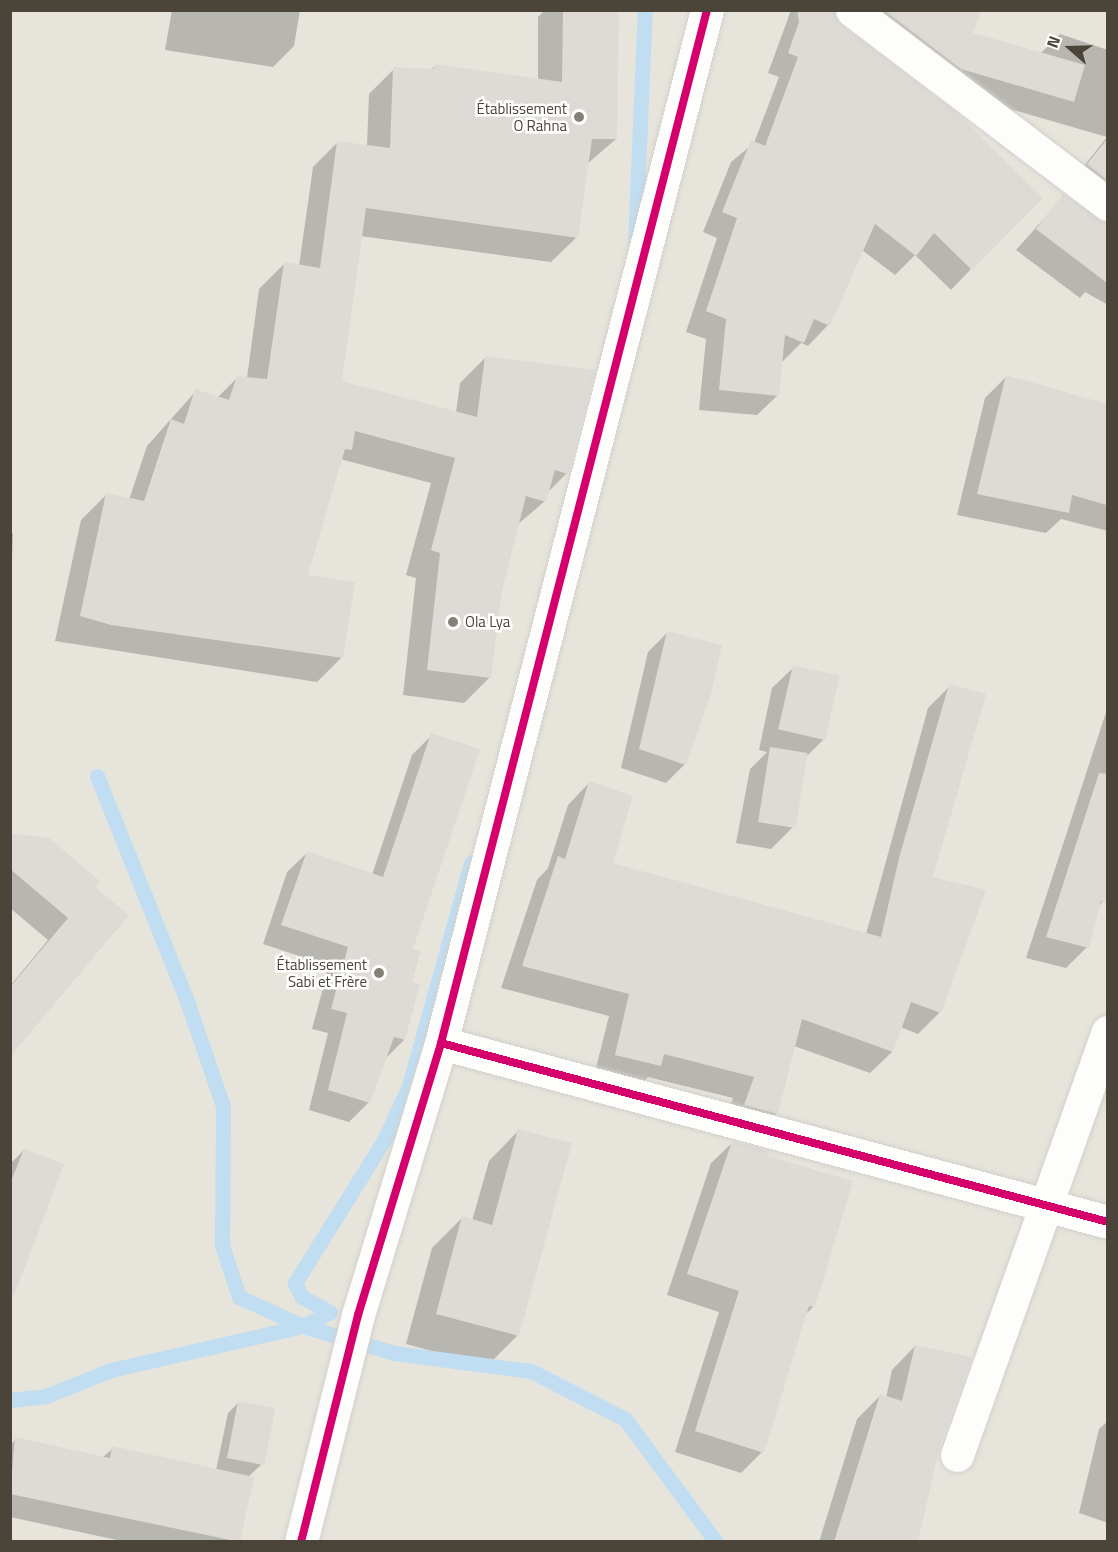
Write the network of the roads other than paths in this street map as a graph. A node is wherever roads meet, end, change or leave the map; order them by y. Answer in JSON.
{"nodes":[{"id":1,"x":707,"y":10,"type":"edge"},
{"id":2,"x":852,"y":10,"type":"edge"},
{"id":3,"x":1107,"y":204,"type":"edge"},
{"id":4,"x":1107,"y":1032,"type":"edge"},
{"id":5,"x":441,"y":1042,"type":"junction"},
{"id":6,"x":1046,"y":1205,"type":"junction"},
{"id":7,"x":1107,"y":1222,"type":"edge"},
{"id":8,"x":957,"y":1455,"type":"dead end"},
{"id":9,"x":301,"y":1542,"type":"edge"}],
"edges":[{"from":1,"to":5,"type":"street"},
{"from":2,"to":3,"type":"street"},
{"from":4,"to":6,"type":"street"},
{"from":5,"to":6,"type":"street"},
{"from":5,"to":9,"type":"street"},
{"from":6,"to":7,"type":"street"},
{"from":6,"to":8,"type":"street"}]}
